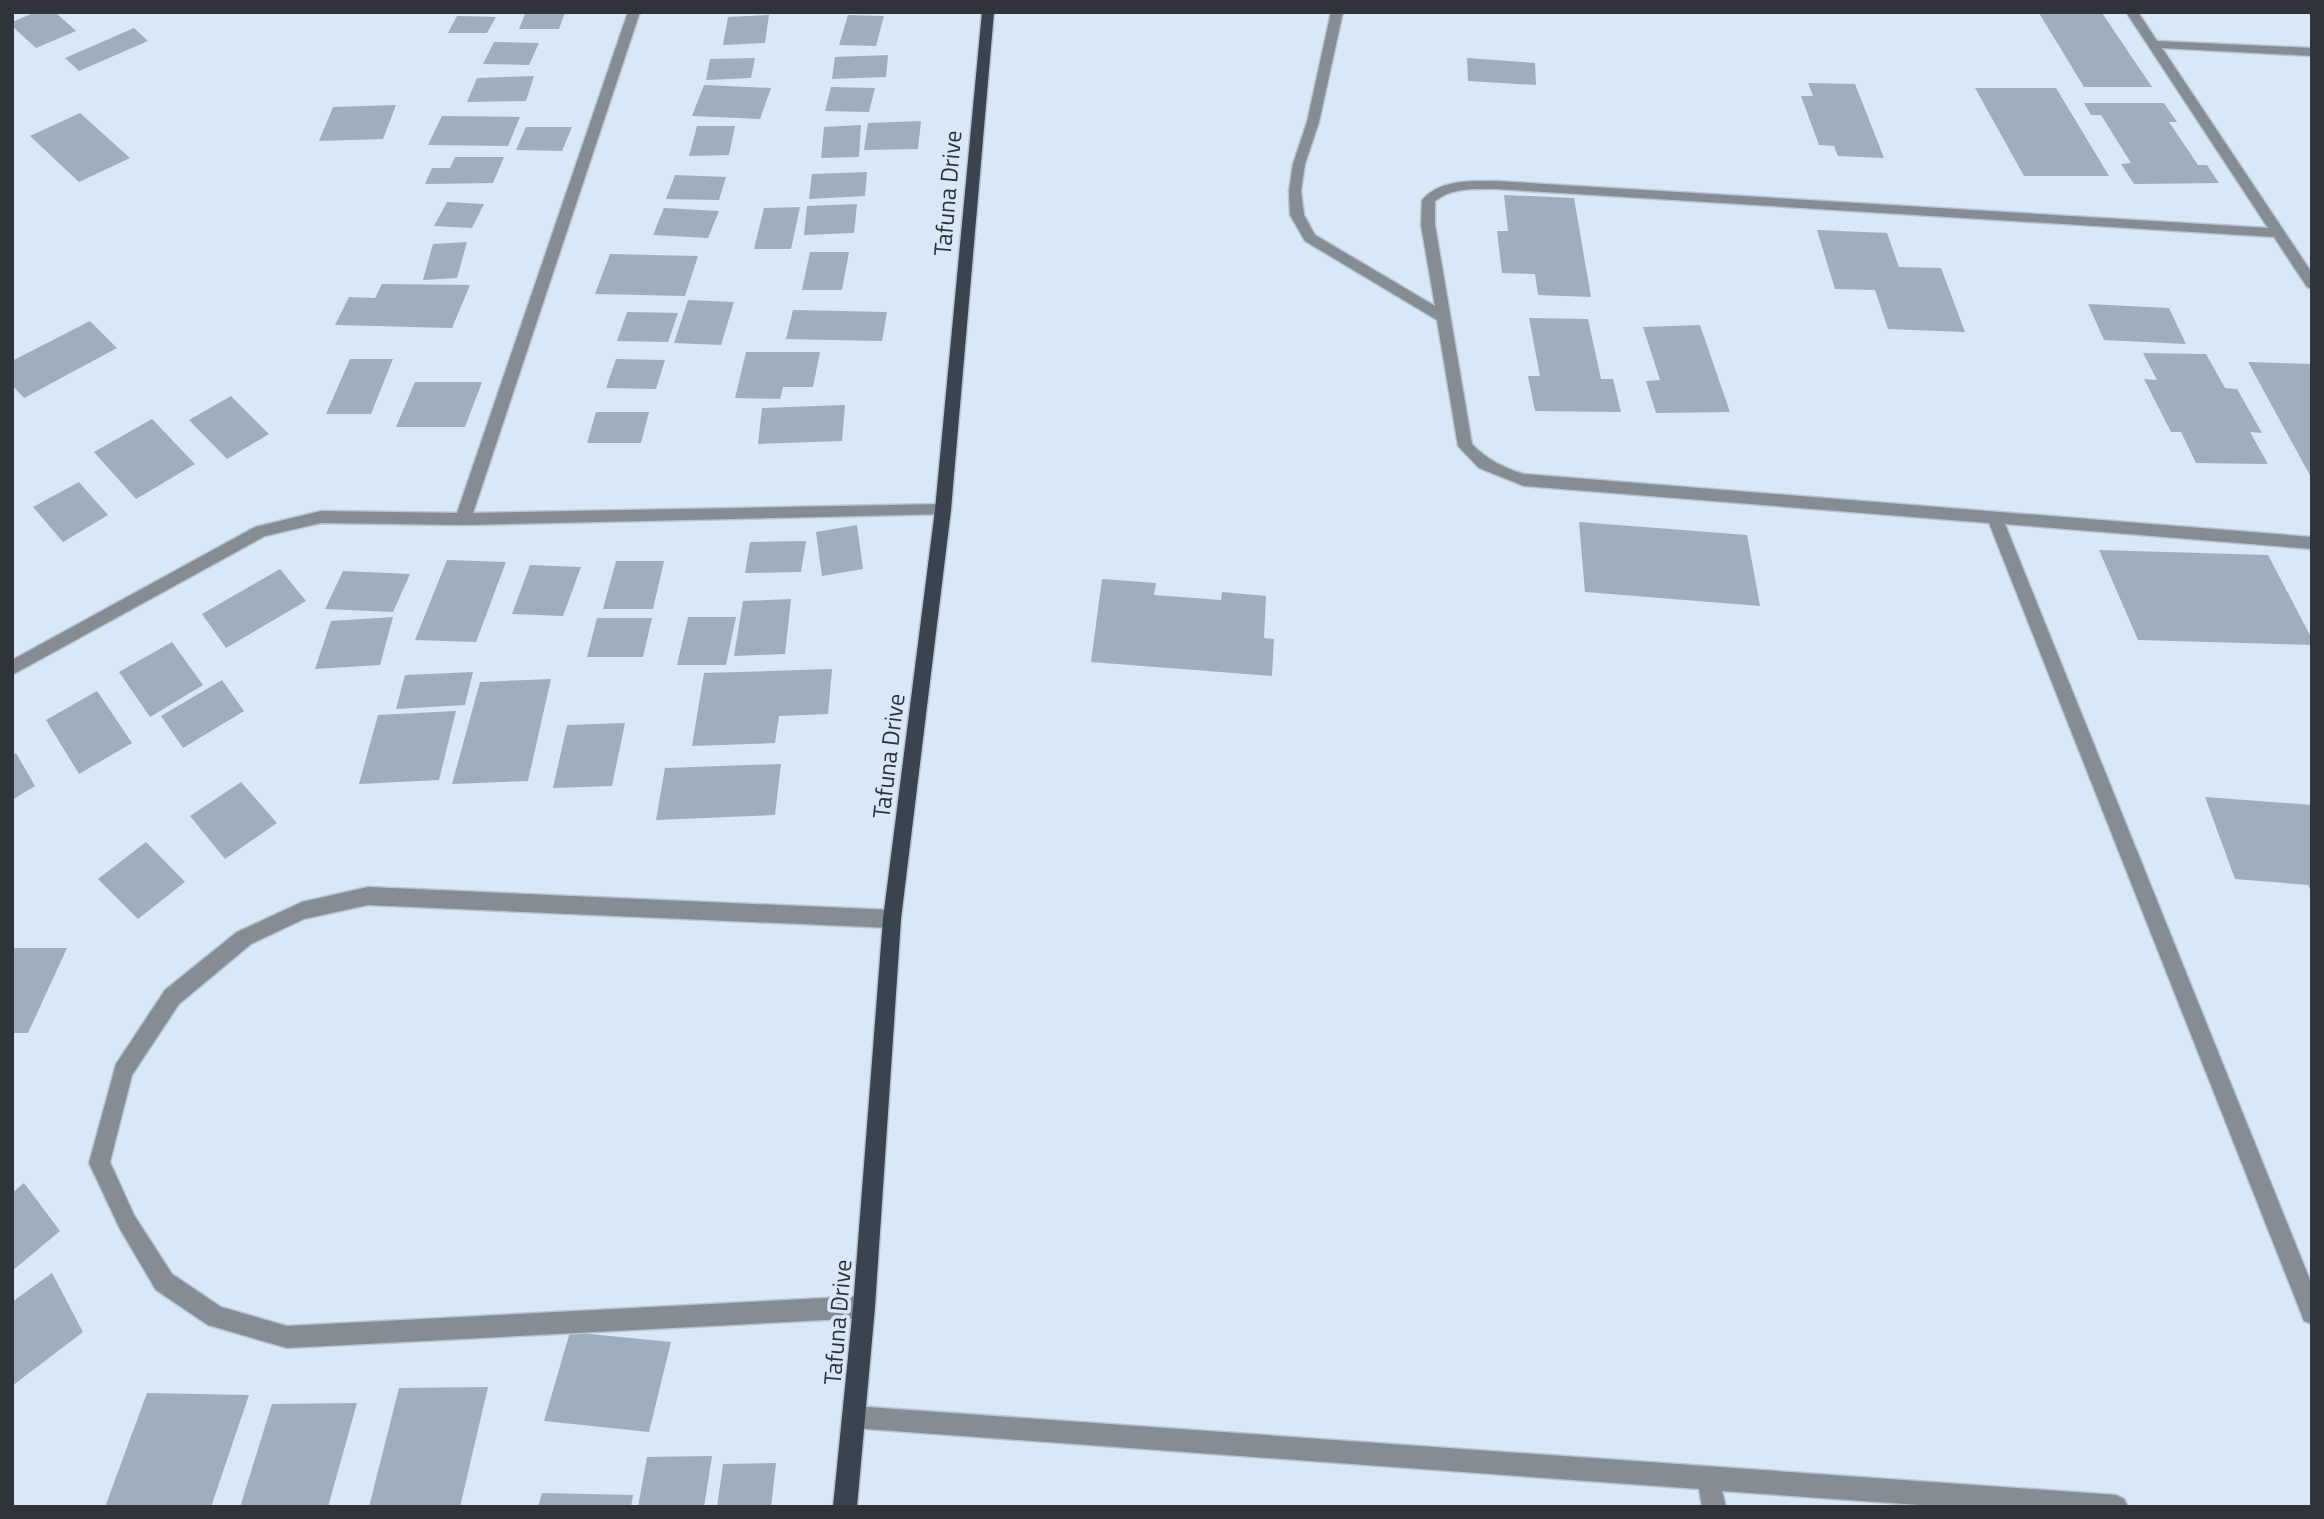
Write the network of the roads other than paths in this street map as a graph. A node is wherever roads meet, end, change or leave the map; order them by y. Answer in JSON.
{"nodes":[{"id":1,"x":634,"y":12,"type":"edge"},
{"id":2,"x":988,"y":12,"type":"edge"},
{"id":3,"x":1337,"y":12,"type":"edge"},
{"id":4,"x":2132,"y":12,"type":"edge"},
{"id":5,"x":2153,"y":44,"type":"junction"},
{"id":6,"x":2312,"y":52,"type":"edge"},
{"id":7,"x":2278,"y":233,"type":"junction"},
{"id":8,"x":2312,"y":284,"type":"edge"},
{"id":9,"x":1444,"y":318,"type":"junction"},
{"id":10,"x":943,"y":510,"type":"junction"},
{"id":11,"x":1995,"y":518,"type":"junction"},
{"id":12,"x":463,"y":519,"type":"junction"},
{"id":13,"x":2312,"y":543,"type":"edge"},
{"id":14,"x":12,"y":668,"type":"edge"},
{"id":15,"x":892,"y":919,"type":"junction"},
{"id":16,"x":864,"y":1307,"type":"junction"},
{"id":17,"x":2312,"y":1312,"type":"edge"},
{"id":18,"x":853,"y":1417,"type":"junction"},
{"id":19,"x":1709,"y":1478,"type":"junction"},
{"id":20,"x":845,"y":1507,"type":"edge"},
{"id":21,"x":1714,"y":1507,"type":"edge"},
{"id":22,"x":2116,"y":1507,"type":"edge"}],
"edges":[{"from":1,"to":12,"type":"street"},
{"from":2,"to":10,"type":"main road","name":"Tafuna Drive"},
{"from":3,"to":9,"type":"street"},
{"from":4,"to":5,"type":"street"},
{"from":5,"to":6,"type":"street"},
{"from":5,"to":7,"type":"street"},
{"from":7,"to":8,"type":"street"},
{"from":7,"to":9,"type":"street"},
{"from":9,"to":11,"type":"street"},
{"from":10,"to":12,"type":"street"},
{"from":10,"to":15,"type":"main road","name":"Tafuna Drive"},
{"from":11,"to":13,"type":"street"},
{"from":11,"to":17,"type":"street"},
{"from":12,"to":14,"type":"street"},
{"from":15,"to":16,"type":"main road","name":"Tafuna Drive"},
{"from":15,"to":16,"type":"street"},
{"from":16,"to":18,"type":"main road","name":"Tafuna Drive"},
{"from":18,"to":19,"type":"street"},
{"from":18,"to":20,"type":"main road","name":"Tafuna Drive"},
{"from":19,"to":21,"type":"street"},
{"from":19,"to":22,"type":"street"}]}
